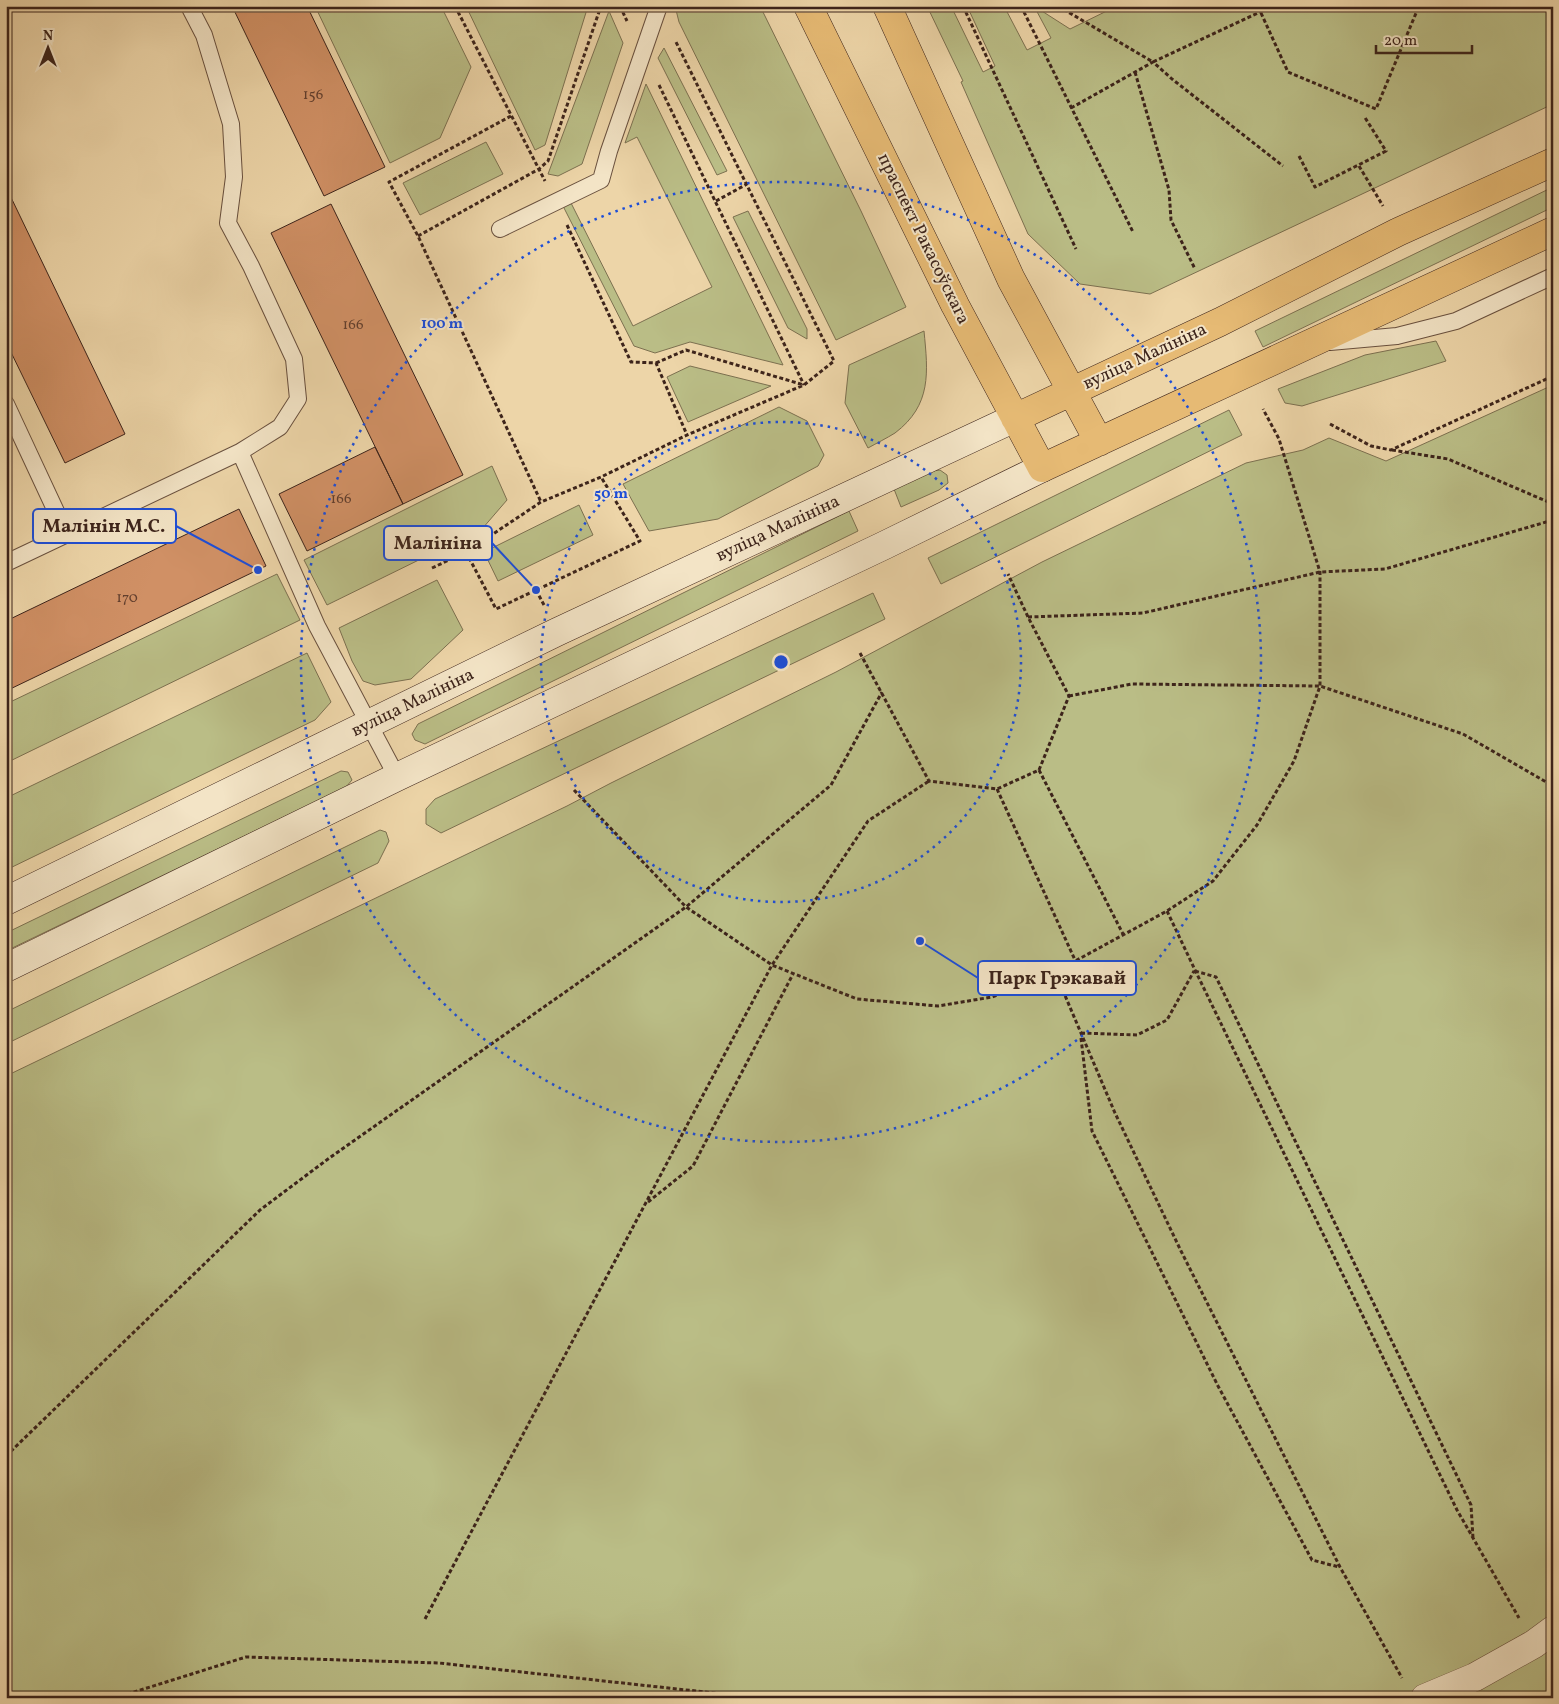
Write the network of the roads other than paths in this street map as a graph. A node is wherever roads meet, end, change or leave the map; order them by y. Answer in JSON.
{"nodes":[{"id":1,"x":189,"y":6,"type":"edge"},
{"id":2,"x":808,"y":6,"type":"edge"},
{"id":3,"x":887,"y":6,"type":"edge"},
{"id":4,"x":658,"y":7,"type":"edge"},
{"id":5,"x":1553,"y":162,"type":"edge"},
{"id":6,"x":500,"y":229,"type":"dead end"},
{"id":7,"x":1553,"y":231,"type":"edge"},
{"id":8,"x":1553,"y":276,"type":"edge"},
{"id":9,"x":1311,"y":344,"type":"junction"},
{"id":10,"x":1072,"y":391,"type":"junction"},
{"id":11,"x":6,"y":404,"type":"edge"},
{"id":12,"x":1015,"y":418,"type":"junction"},
{"id":13,"x":1100,"y":442,"type":"junction"},
{"id":14,"x":240,"y":452,"type":"junction"},
{"id":15,"x":1042,"y":468,"type":"junction"},
{"id":16,"x":67,"y":535,"type":"junction"},
{"id":17,"x":6,"y":563,"type":"edge"},
{"id":18,"x":370,"y":724,"type":"junction"},
{"id":19,"x":397,"y":776,"type":"junction"},
{"id":20,"x":6,"y":901,"type":"edge"},
{"id":21,"x":6,"y":968,"type":"edge"},
{"id":22,"x":1543,"y":1637,"type":"edge"},
{"id":23,"x":1415,"y":1690,"type":"edge"}],
"edges":[{"from":1,"to":14,"type":"lane"},
{"from":2,"to":12,"type":"main road","name":"праспект Ракасоўскага"},
{"from":3,"to":10,"type":"main road"},
{"from":4,"to":6,"type":"lane"},
{"from":5,"to":10,"type":"main road","name":"вуліца Малініна"},
{"from":7,"to":9,"type":"main road"},
{"from":8,"to":9,"type":"lane"},
{"from":9,"to":13,"type":"main road"},
{"from":10,"to":12,"type":"main road","name":"вуліца Малініна"},
{"from":10,"to":13,"type":"main road"},
{"from":11,"to":16,"type":"lane"},
{"from":12,"to":15,"type":"main road","name":"праспект Ракасоўскага"},
{"from":12,"to":18,"type":"main road","name":"вуліца Малініна"},
{"from":13,"to":15,"type":"main road"},
{"from":14,"to":16,"type":"lane"},
{"from":14,"to":18,"type":"lane"},
{"from":15,"to":19,"type":"main road"},
{"from":16,"to":17,"type":"lane"},
{"from":18,"to":19,"type":"lane"},
{"from":18,"to":20,"type":"main road","name":"вуліца Малініна"},
{"from":19,"to":21,"type":"main road"},
{"from":22,"to":23,"type":"main road"}]}
